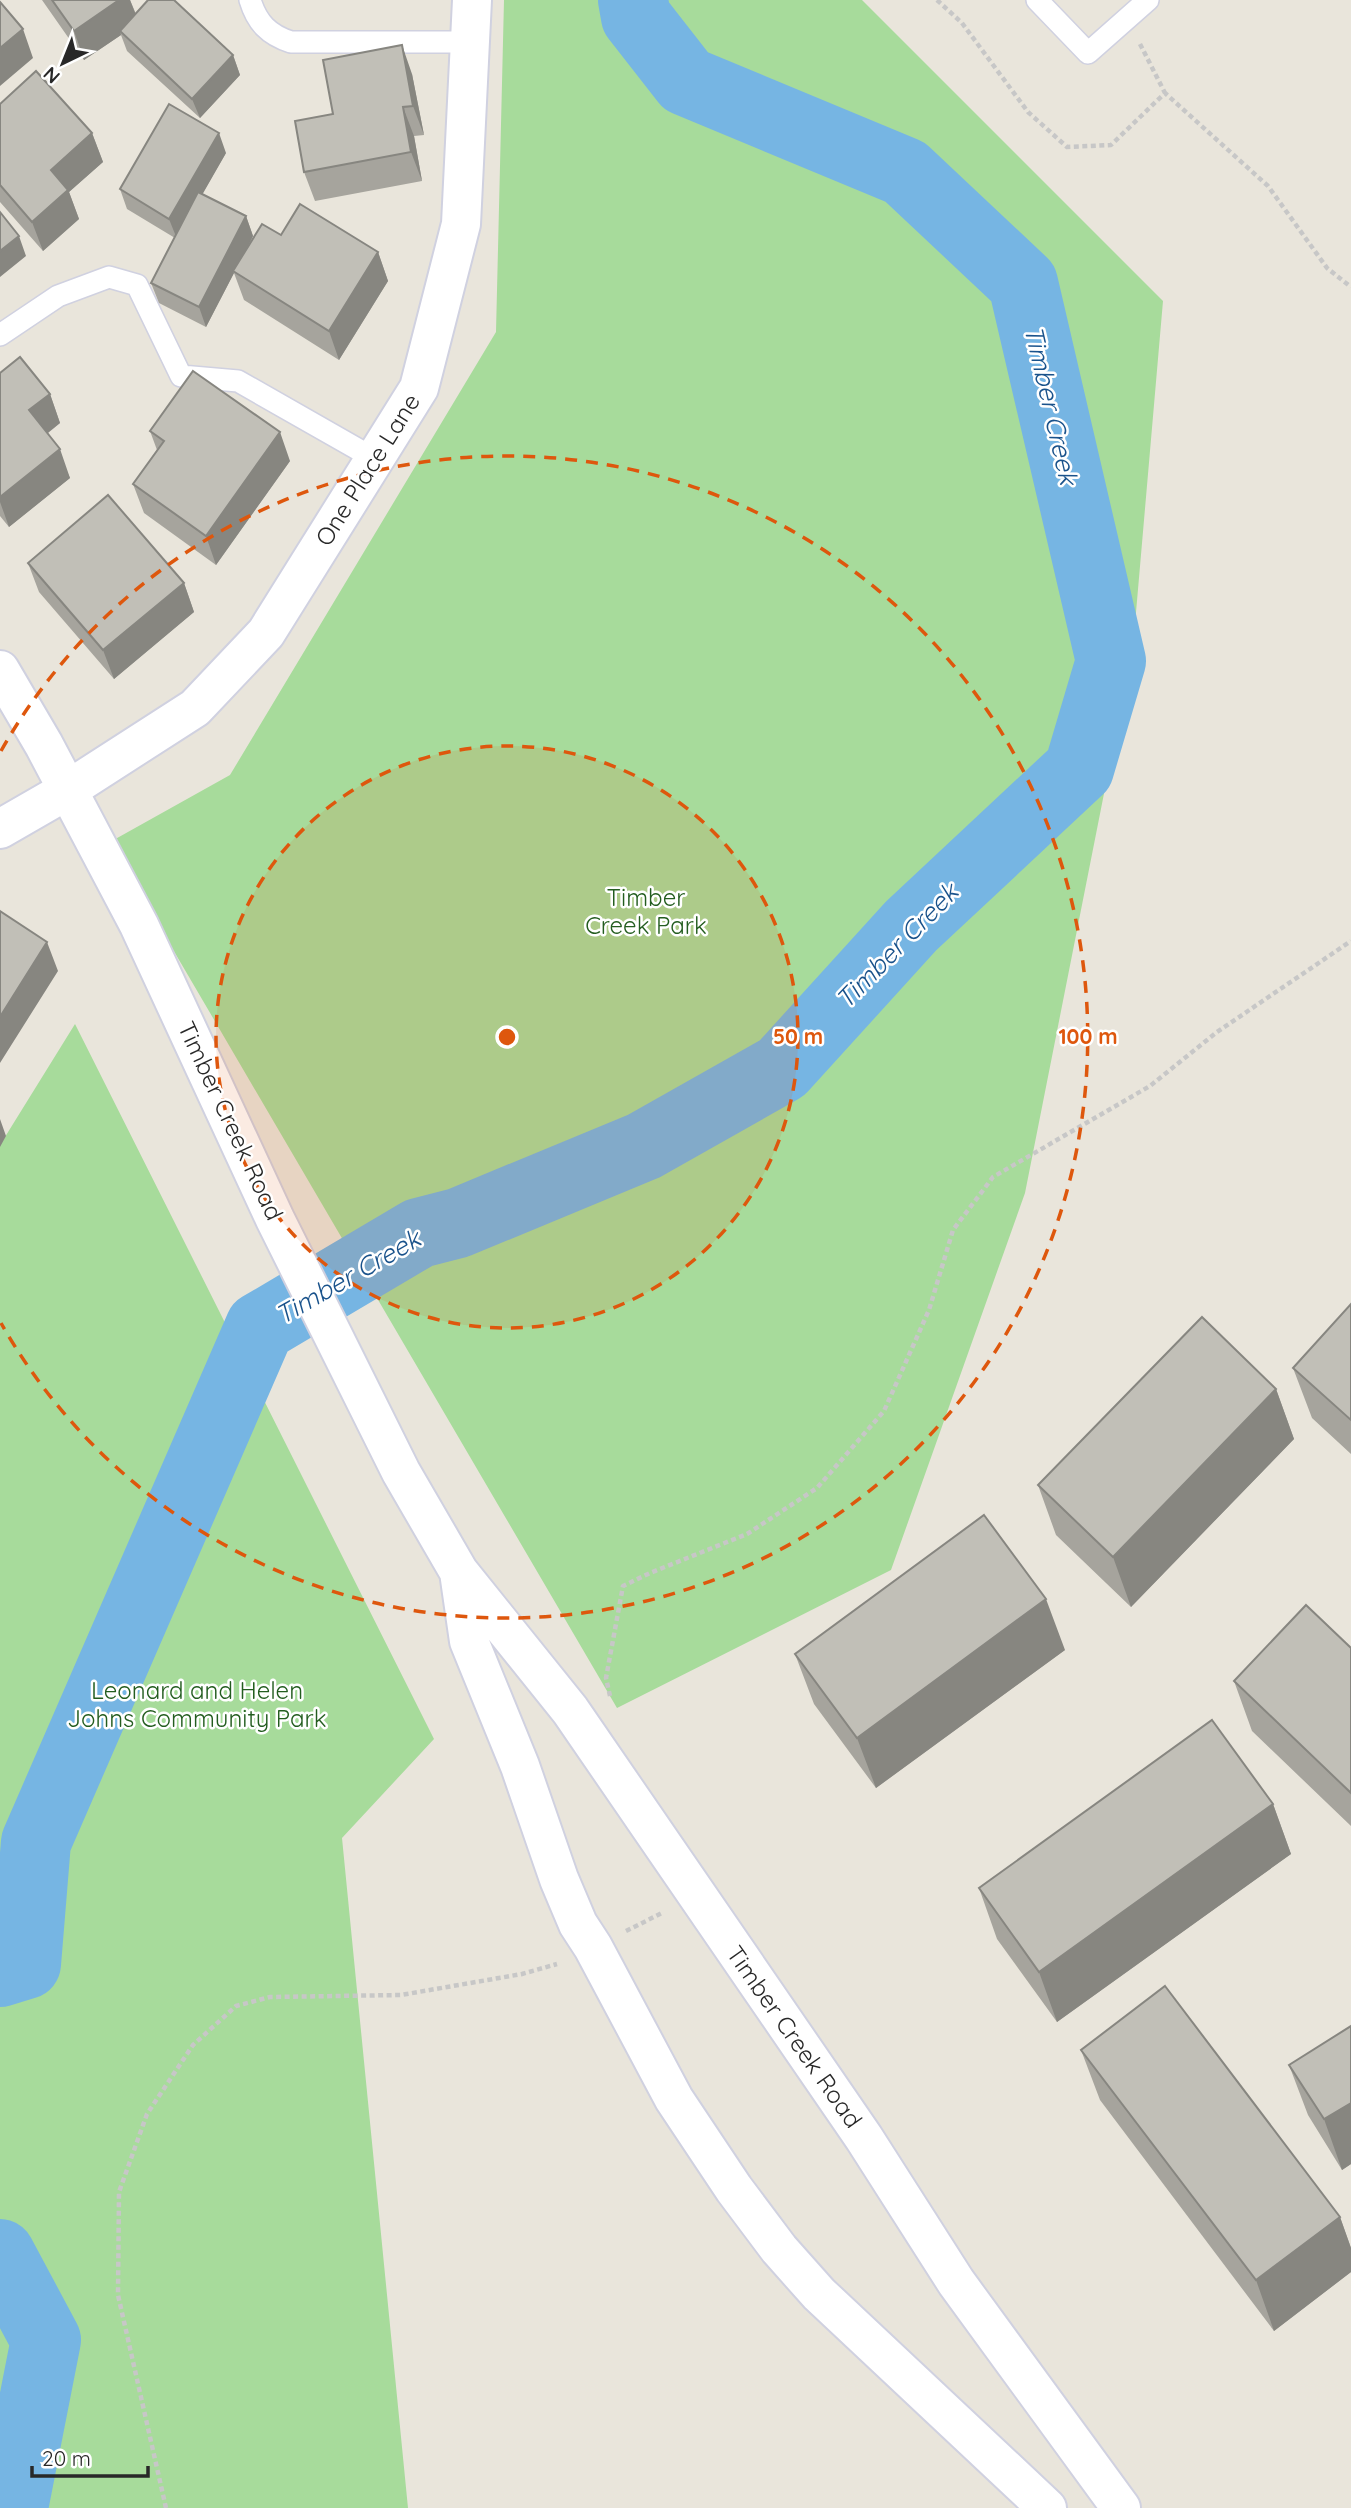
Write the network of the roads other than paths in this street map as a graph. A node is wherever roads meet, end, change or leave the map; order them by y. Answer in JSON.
{"nodes":[{"id":1,"x":250,"y":0,"type":"edge"},
{"id":2,"x":472,"y":0,"type":"edge"},
{"id":3,"x":1037,"y":0,"type":"edge"},
{"id":4,"x":1148,"y":0,"type":"edge"},
{"id":5,"x":470,"y":42,"type":"junction"},
{"id":6,"x":0,"y":335,"type":"edge"},
{"id":7,"x":375,"y":459,"type":"junction"},
{"id":8,"x":0,"y":670,"type":"edge"},
{"id":9,"x":66,"y":791,"type":"junction"},
{"id":10,"x":0,"y":829,"type":"edge"},
{"id":11,"x":459,"y":1572,"type":"junction"},
{"id":12,"x":1047,"y":2508,"type":"edge"},
{"id":13,"x":1121,"y":2508,"type":"edge"}],
"edges":[{"from":1,"to":5,"type":"lane"},
{"from":2,"to":5,"type":"street","name":"One Place Lane"},
{"from":3,"to":4,"type":"lane"},
{"from":5,"to":7,"type":"street","name":"One Place Lane"},
{"from":6,"to":7,"type":"lane"},
{"from":7,"to":9,"type":"street","name":"One Place Lane"},
{"from":8,"to":9,"type":"street","name":"Timber Creek Road"},
{"from":9,"to":10,"type":"street","name":"One Place Lane"},
{"from":9,"to":11,"type":"street","name":"Timber Creek Road"},
{"from":11,"to":12,"type":"street","name":"Timber Creek Road"},
{"from":11,"to":13,"type":"street","name":"Timber Creek Road"}]}
